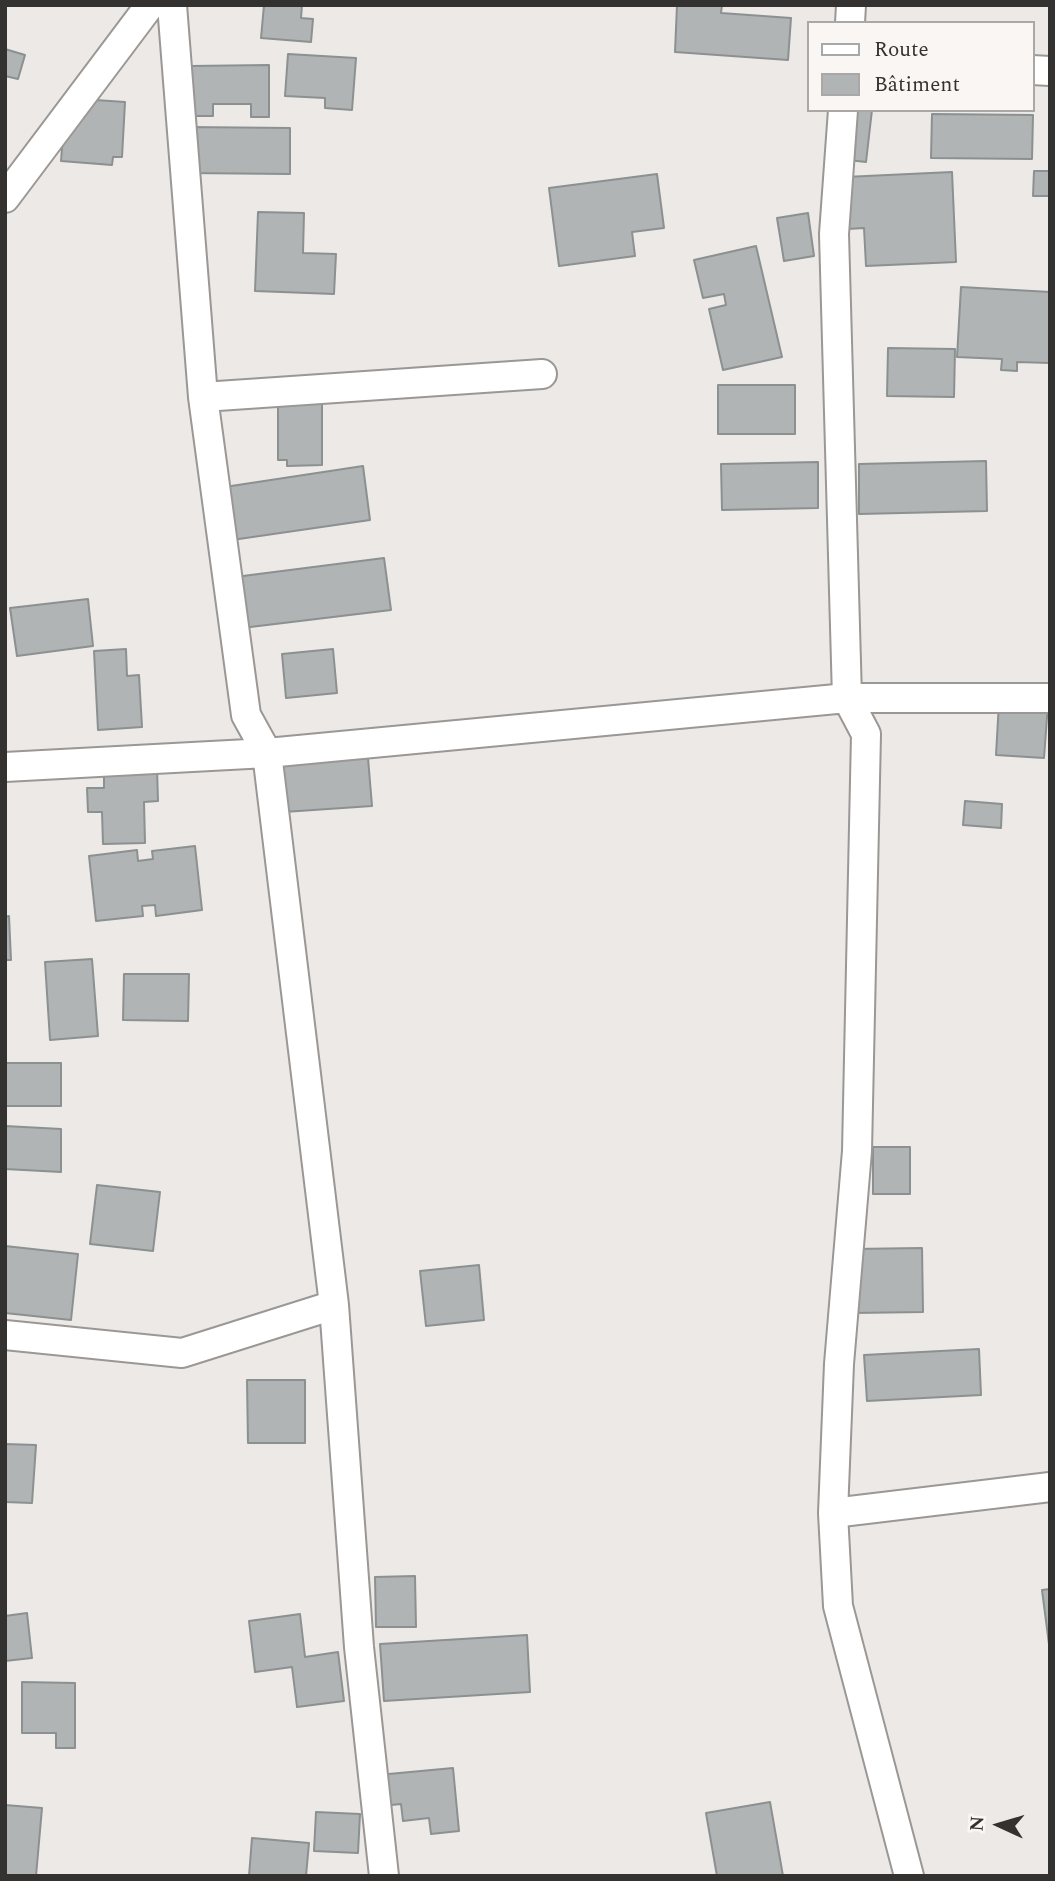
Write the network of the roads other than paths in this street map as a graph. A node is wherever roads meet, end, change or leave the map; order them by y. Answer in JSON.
{"nodes":[{"id":1,"x":150,"y":5,"type":"edge"},
{"id":2,"x":172,"y":5,"type":"edge"},
{"id":3,"x":843,"y":112,"type":"edge"},
{"id":4,"x":5,"y":198,"type":"edge"},
{"id":5,"x":542,"y":374,"type":"dead end"},
{"id":6,"x":203,"y":397,"type":"junction"},
{"id":7,"x":847,"y":698,"type":"junction"},
{"id":8,"x":1050,"y":698,"type":"edge"},
{"id":9,"x":267,"y":753,"type":"junction"},
{"id":10,"x":5,"y":767,"type":"edge"},
{"id":11,"x":334,"y":1305,"type":"junction"},
{"id":12,"x":5,"y":1335,"type":"edge"},
{"id":13,"x":1050,"y":1487,"type":"edge"},
{"id":14,"x":833,"y":1513,"type":"junction"},
{"id":15,"x":384,"y":1876,"type":"edge"},
{"id":16,"x":909,"y":1876,"type":"edge"}],
"edges":[{"from":1,"to":4,"type":"street"},
{"from":2,"to":6,"type":"street"},
{"from":3,"to":7,"type":"street"},
{"from":5,"to":6,"type":"street"},
{"from":6,"to":9,"type":"street"},
{"from":7,"to":8,"type":"street"},
{"from":7,"to":9,"type":"street"},
{"from":7,"to":14,"type":"street"},
{"from":9,"to":10,"type":"street"},
{"from":9,"to":11,"type":"street"},
{"from":11,"to":12,"type":"street"},
{"from":11,"to":15,"type":"street"},
{"from":13,"to":14,"type":"street"},
{"from":14,"to":16,"type":"street"}]}
